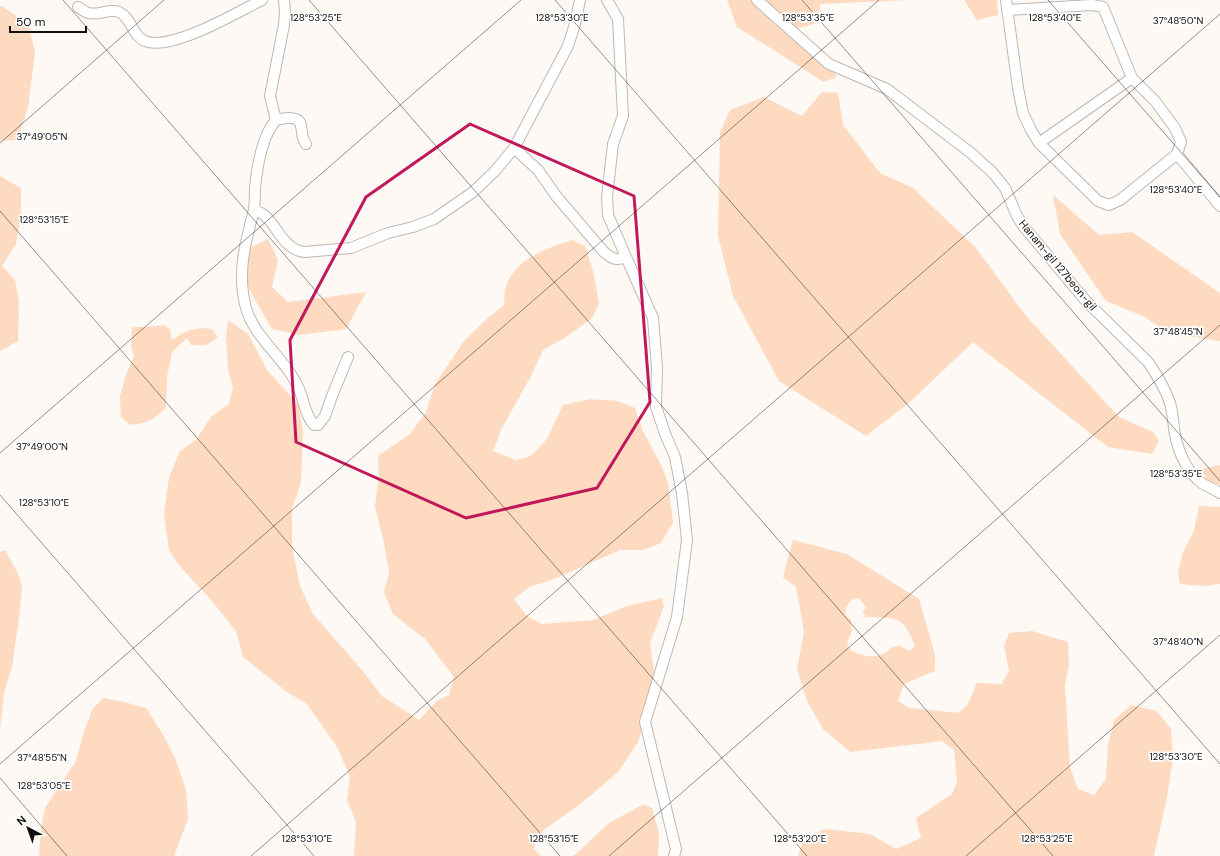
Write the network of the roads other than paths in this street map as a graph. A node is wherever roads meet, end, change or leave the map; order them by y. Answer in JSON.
{"nodes":[{"id":1,"x":262,"y":0,"type":"edge"},
{"id":2,"x":284,"y":0,"type":"edge"},
{"id":3,"x":580,"y":0,"type":"edge"},
{"id":4,"x":607,"y":0,"type":"edge"},
{"id":5,"x":757,"y":0,"type":"edge"},
{"id":6,"x":1006,"y":5,"type":"edge"},
{"id":7,"x":78,"y":7,"type":"dead end"},
{"id":8,"x":1132,"y":78,"type":"junction"},
{"id":9,"x":276,"y":120,"type":"junction"},
{"id":10,"x":1038,"y":143,"type":"junction"},
{"id":11,"x":306,"y":144,"type":"dead end"},
{"id":12,"x":514,"y":148,"type":"junction"},
{"id":13,"x":1177,"y":154,"type":"junction"},
{"id":14,"x":1220,"y":206,"type":"edge"},
{"id":15,"x":254,"y":210,"type":"junction"},
{"id":16,"x":626,"y":257,"type":"junction"},
{"id":17,"x":348,"y":357,"type":"dead end"},
{"id":18,"x":1220,"y":493,"type":"edge"},
{"id":19,"x":674,"y":856,"type":"edge"}],
"edges":[{"from":1,"to":7,"type":"street"},
{"from":2,"to":9,"type":"street"},
{"from":3,"to":12,"type":"street"},
{"from":4,"to":16,"type":"street"},
{"from":5,"to":18,"type":"street","name":"Hanam-gil 127beon-gil"},
{"from":6,"to":8,"type":"street"},
{"from":6,"to":10,"type":"street"},
{"from":8,"to":10,"type":"street"},
{"from":8,"to":13,"type":"street"},
{"from":9,"to":11,"type":"street"},
{"from":9,"to":15,"type":"street"},
{"from":10,"to":13,"type":"street"},
{"from":12,"to":15,"type":"street"},
{"from":12,"to":16,"type":"street"},
{"from":13,"to":14,"type":"street"},
{"from":15,"to":17,"type":"street"},
{"from":16,"to":19,"type":"street"}]}
